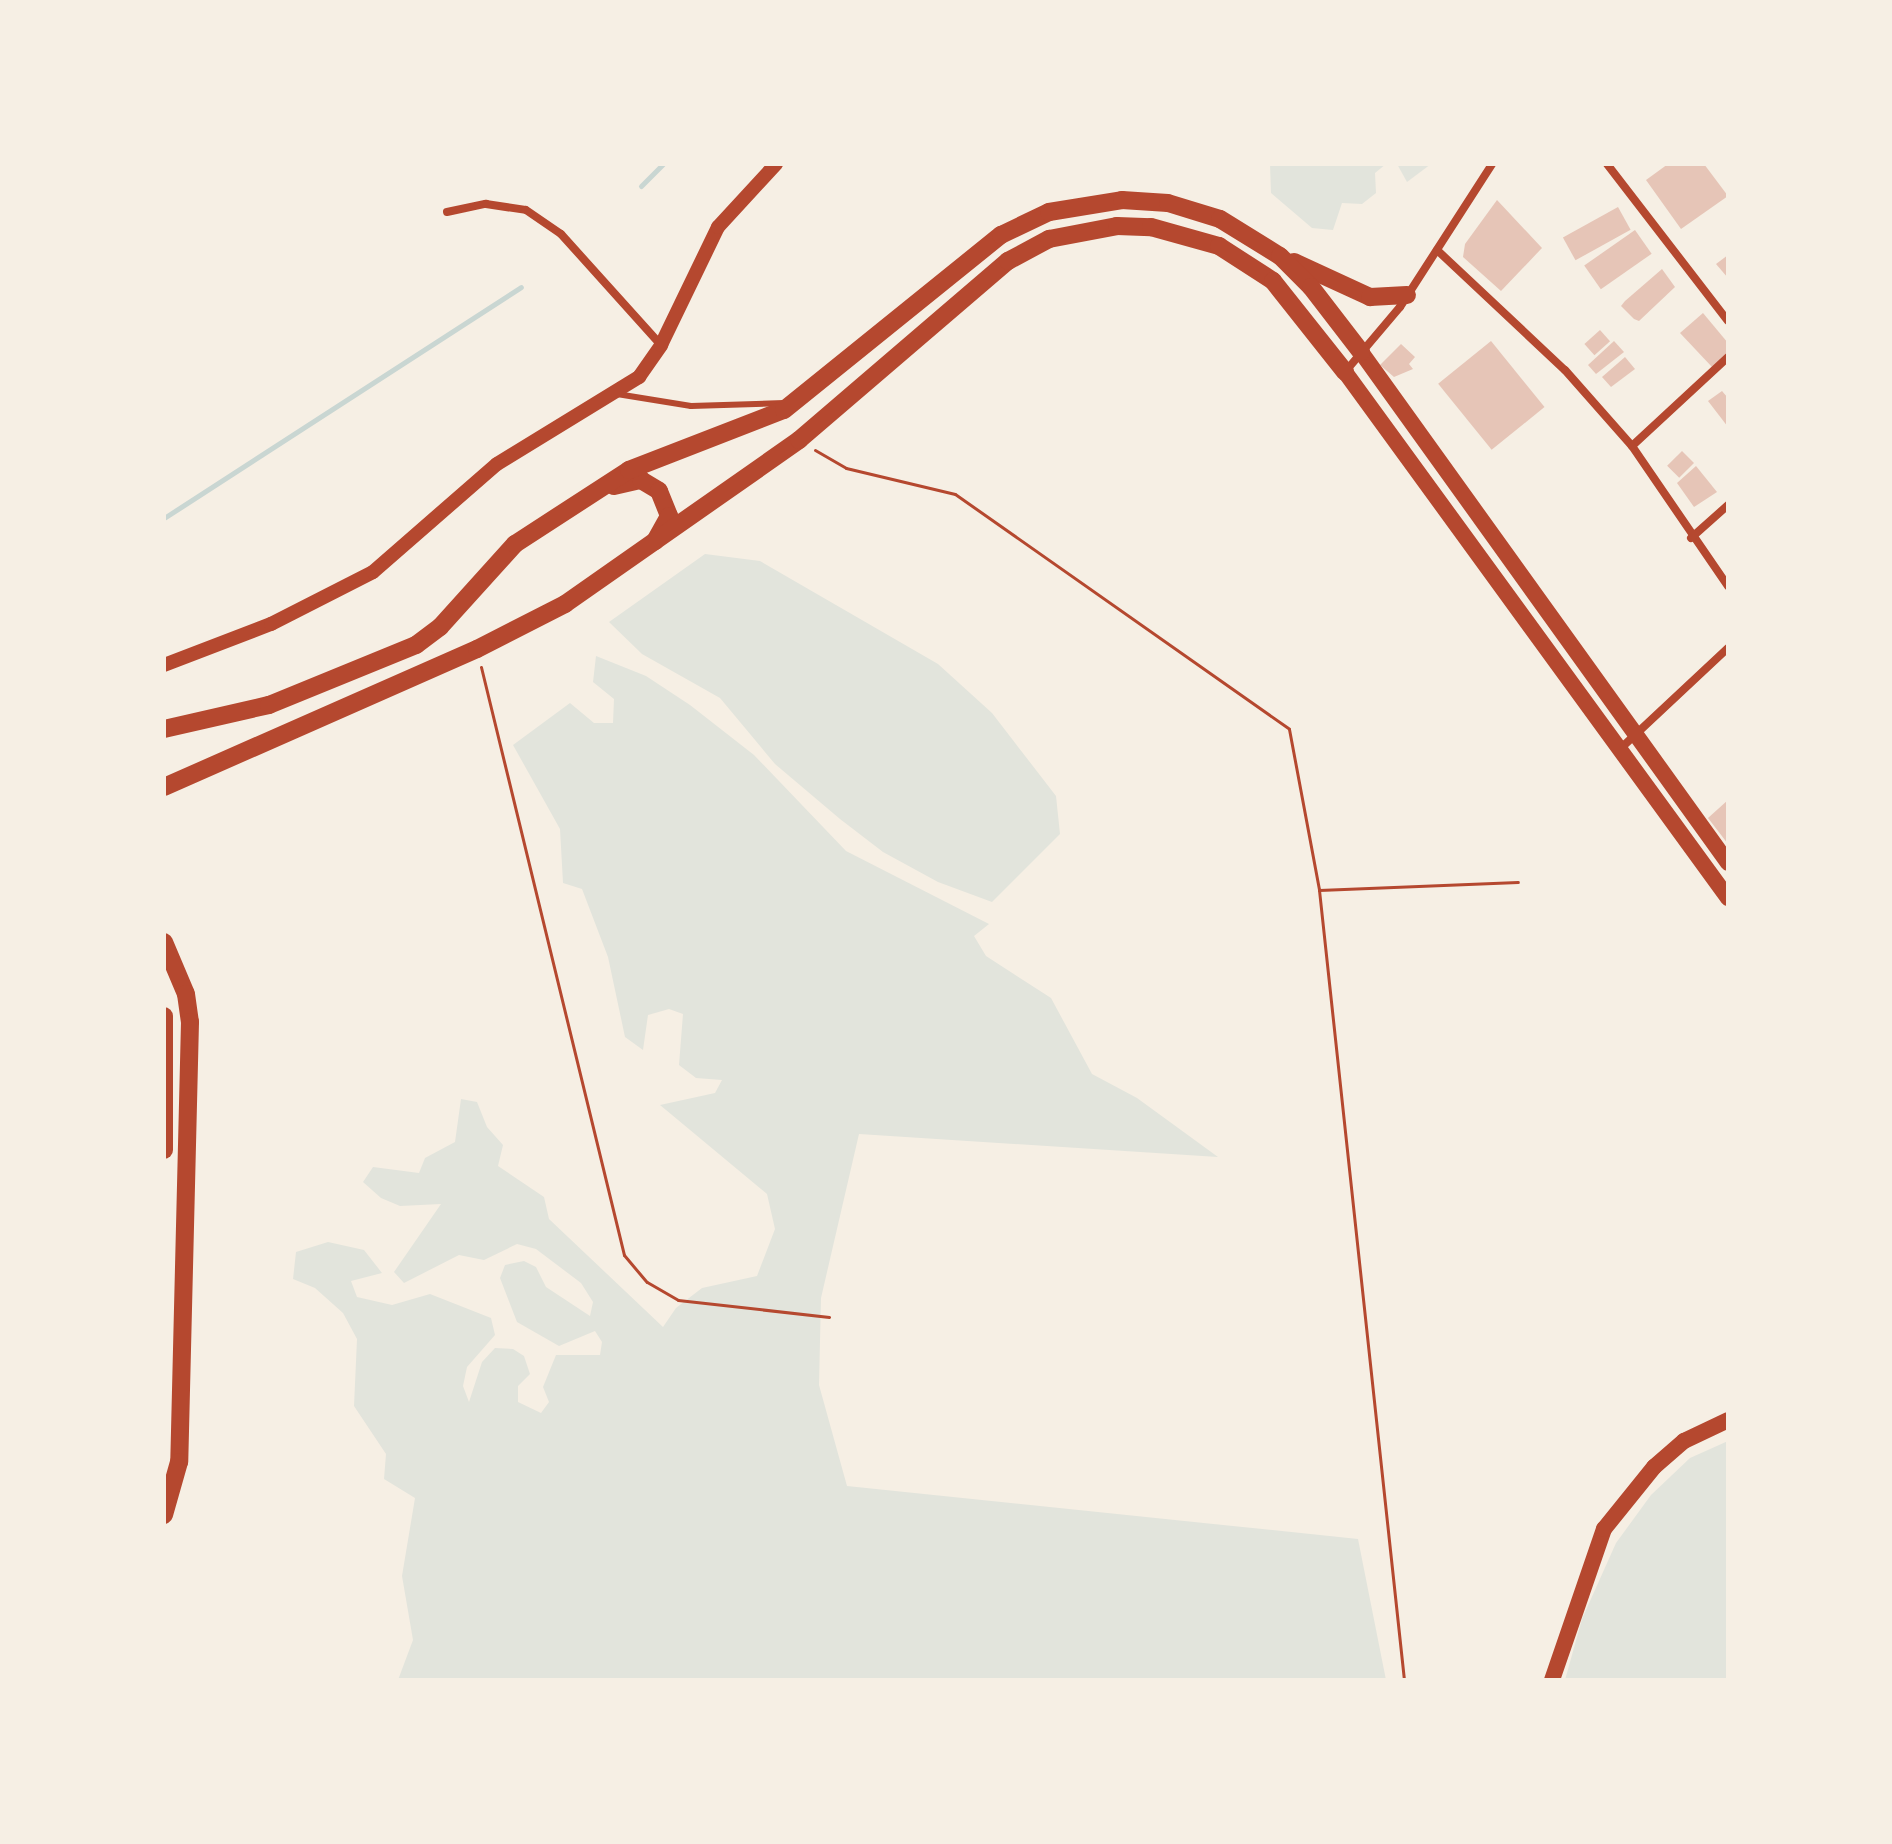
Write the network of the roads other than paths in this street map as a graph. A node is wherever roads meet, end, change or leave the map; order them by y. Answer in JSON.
{"nodes":[{"id":1,"x":776,"y":164,"type":"edge"},
{"id":2,"x":1492,"y":164,"type":"edge"},
{"id":3,"x":1607,"y":164,"type":"edge"},
{"id":4,"x":447,"y":212,"type":"dead end"},
{"id":5,"x":1437,"y":250,"type":"junction"},
{"id":6,"x":1280,"y":256,"type":"junction"},
{"id":7,"x":1407,"y":295,"type":"junction"},
{"id":8,"x":1728,"y":321,"type":"edge"},
{"id":9,"x":884,"y":330,"type":"junction"},
{"id":10,"x":661,"y":345,"type":"junction"},
{"id":11,"x":1361,"y":352,"type":"junction"},
{"id":12,"x":1728,"y":357,"type":"edge"},
{"id":13,"x":1345,"y":372,"type":"junction"},
{"id":14,"x":615,"y":393,"type":"junction"},
{"id":15,"x":1632,"y":446,"type":"junction"},
{"id":16,"x":1728,"y":505,"type":"edge"},
{"id":17,"x":561,"y":513,"type":"junction"},
{"id":18,"x":1691,"y":538,"type":"junction"},
{"id":19,"x":648,"y":549,"type":"junction"},
{"id":20,"x":1728,"y":586,"type":"edge"},
{"id":21,"x":1728,"y":648,"type":"edge"},
{"id":22,"x":164,"y":665,"type":"edge"},
{"id":23,"x":164,"y":729,"type":"edge"},
{"id":24,"x":1636,"y":733,"type":"junction"},
{"id":25,"x":1620,"y":749,"type":"junction"},
{"id":26,"x":172,"y":782,"type":"edge"},
{"id":27,"x":164,"y":805,"type":"edge"},
{"id":28,"x":1728,"y":863,"type":"edge"},
{"id":29,"x":1728,"y":898,"type":"edge"},
{"id":30,"x":164,"y":942,"type":"edge"},
{"id":31,"x":164,"y":1016,"type":"edge"},
{"id":32,"x":164,"y":1150,"type":"edge"},
{"id":33,"x":1728,"y":1420,"type":"edge"},
{"id":34,"x":164,"y":1515,"type":"edge"},
{"id":35,"x":1552,"y":1680,"type":"edge"}],
"edges":[{"from":1,"to":10,"type":"street"},
{"from":2,"to":5,"type":"street"},
{"from":3,"to":8,"type":"street"},
{"from":4,"to":10,"type":"street"},
{"from":5,"to":7,"type":"street"},
{"from":5,"to":15,"type":"street"},
{"from":6,"to":7,"type":"main road"},
{"from":6,"to":9,"type":"main road"},
{"from":6,"to":11,"type":"main road"},
{"from":7,"to":11,"type":"street"},
{"from":9,"to":14,"type":"lane"},
{"from":9,"to":17,"type":"main road"},
{"from":10,"to":14,"type":"street"},
{"from":11,"to":13,"type":"street"},
{"from":11,"to":24,"type":"main road"},
{"from":12,"to":15,"type":"street"},
{"from":13,"to":19,"type":"main road"},
{"from":13,"to":25,"type":"main road"},
{"from":14,"to":22,"type":"street"},
{"from":15,"to":18,"type":"street"},
{"from":16,"to":18,"type":"street"},
{"from":17,"to":19,"type":"main road"},
{"from":17,"to":23,"type":"main road"},
{"from":18,"to":20,"type":"street"},
{"from":19,"to":26,"type":"main road"},
{"from":21,"to":24,"type":"street"},
{"from":24,"to":25,"type":"street"},
{"from":24,"to":28,"type":"main road"},
{"from":25,"to":29,"type":"main road"},
{"from":26,"to":27,"type":"main road"},
{"from":30,"to":34,"type":"main road"},
{"from":31,"to":32,"type":"main road"},
{"from":33,"to":35,"type":"main road"}]}
